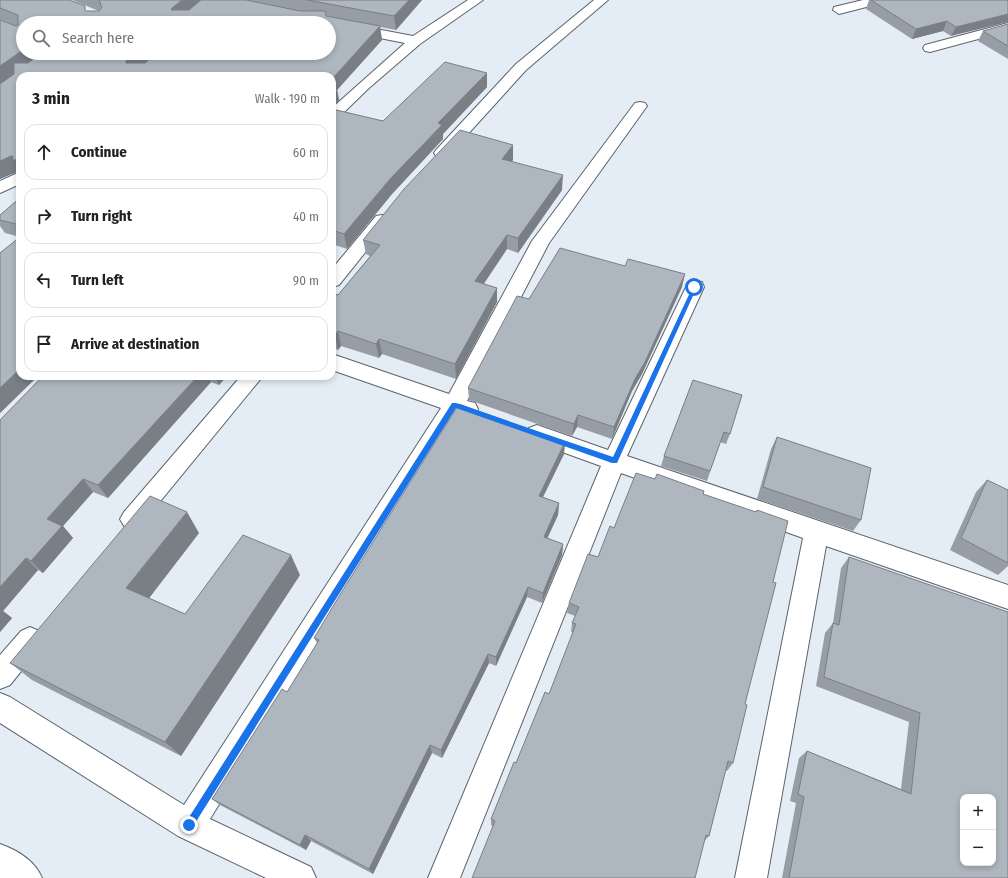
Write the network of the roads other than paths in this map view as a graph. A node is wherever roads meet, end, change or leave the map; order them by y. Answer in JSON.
{"nodes":[{"id":1,"x":477,"y":0,"type":"edge"},
{"id":2,"x":602,"y":0,"type":"edge"},
{"id":3,"x":878,"y":0,"type":"edge"},
{"id":4,"x":839,"y":10,"type":"dead end"},
{"id":5,"x":336,"y":25,"type":"edge"},
{"id":6,"x":1008,"y":27,"type":"edge"},
{"id":7,"x":415,"y":41,"type":"junction"},
{"id":8,"x":930,"y":48,"type":"dead end"},
{"id":9,"x":640,"y":106,"type":"dead end"},
{"id":10,"x":336,"y":112,"type":"edge"},
{"id":11,"x":431,"y":164,"type":"edge"},
{"id":12,"x":16,"y":179,"type":"edge"},
{"id":13,"x":0,"y":188,"type":"edge"},
{"id":14,"x":394,"y":205,"type":"edge"},
{"id":15,"x":336,"y":276,"type":"edge"},
{"id":16,"x":694,"y":287,"type":"dead end"},
{"id":17,"x":336,"y":363,"type":"edge"},
{"id":18,"x":250,"y":380,"type":"edge"},
{"id":19,"x":454,"y":405,"type":"junction"},
{"id":20,"x":483,"y":415,"type":"edge"},
{"id":21,"x":520,"y":428,"type":"edge"},
{"id":22,"x":614,"y":461,"type":"junction"},
{"id":23,"x":816,"y":532,"type":"junction"},
{"id":24,"x":116,"y":538,"type":"edge"},
{"id":25,"x":1008,"y":597,"type":"edge"},
{"id":26,"x":46,"y":622,"type":"edge"},
{"id":27,"x":0,"y":676,"type":"edge"},
{"id":28,"x":0,"y":707,"type":"edge"},
{"id":29,"x":189,"y":825,"type":"junction"},
{"id":30,"x":0,"y":859,"type":"edge"},
{"id":31,"x":26,"y":878,"type":"edge"},
{"id":32,"x":300,"y":878,"type":"edge"},
{"id":33,"x":444,"y":878,"type":"edge"},
{"id":34,"x":752,"y":878,"type":"edge"}],
"edges":[{"from":1,"to":7,"type":"street"},
{"from":2,"to":11,"type":"street"},
{"from":3,"to":4,"type":"street"},
{"from":5,"to":7,"type":"street"},
{"from":6,"to":8,"type":"street"},
{"from":7,"to":10,"type":"street"},
{"from":9,"to":19,"type":"street"},
{"from":12,"to":13,"type":"street"},
{"from":14,"to":15,"type":"street"},
{"from":16,"to":22,"type":"street"},
{"from":17,"to":19,"type":"street"},
{"from":18,"to":24,"type":"street"},
{"from":19,"to":20,"type":"street"},
{"from":19,"to":29,"type":"street"},
{"from":21,"to":22,"type":"street"},
{"from":22,"to":23,"type":"street"},
{"from":22,"to":33,"type":"street"},
{"from":23,"to":25,"type":"street"},
{"from":23,"to":34,"type":"street"},
{"from":26,"to":27,"type":"street"},
{"from":28,"to":29,"type":"street"},
{"from":29,"to":32,"type":"street"},
{"from":30,"to":31,"type":"street"}]}
